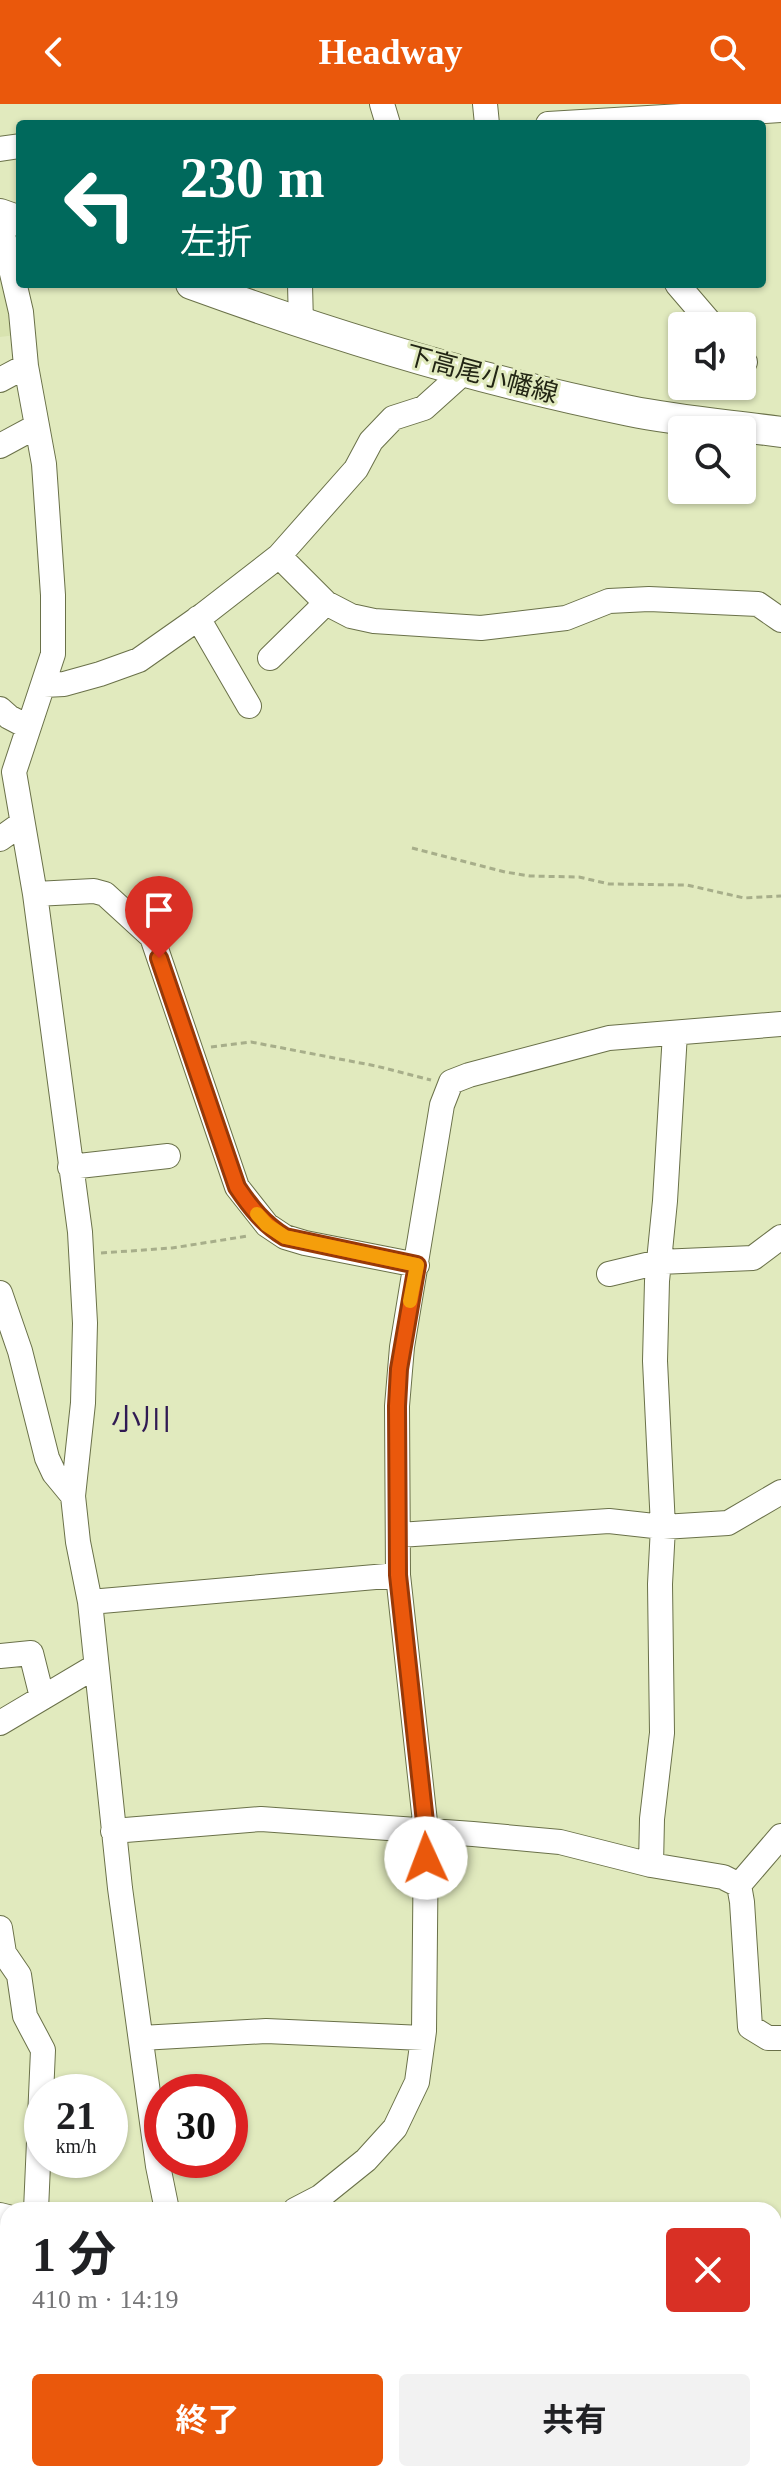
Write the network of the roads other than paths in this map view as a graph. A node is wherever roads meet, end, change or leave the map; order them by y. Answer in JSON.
{"nodes":[{"id":1,"x":781,"y":110,"type":"edge"},
{"id":2,"x":636,"y":115,"type":"edge"},
{"id":3,"x":587,"y":120,"type":"edge"},
{"id":4,"x":0,"y":222,"type":"edge"},
{"id":5,"x":202,"y":288,"type":"edge"},
{"id":6,"x":300,"y":288,"type":"edge"},
{"id":7,"x":680,"y":288,"type":"edge"},
{"id":8,"x":701,"y":312,"type":"edge"},
{"id":9,"x":301,"y":324,"type":"junction"},
{"id":10,"x":26,"y":366,"type":"junction"},
{"id":11,"x":464,"y":372,"type":"junction"},
{"id":12,"x":0,"y":380,"type":"edge"},
{"id":13,"x":37,"y":426,"type":"junction"},
{"id":14,"x":781,"y":432,"type":"edge"},
{"id":15,"x":0,"y":446,"type":"edge"},
{"id":16,"x":279,"y":556,"type":"junction"},
{"id":17,"x":326,"y":603,"type":"junction"},
{"id":18,"x":198,"y":618,"type":"junction"},
{"id":19,"x":781,"y":620,"type":"edge"},
{"id":20,"x":270,"y":658,"type":"dead end"},
{"id":21,"x":44,"y":685,"type":"junction"},
{"id":22,"x":249,"y":706,"type":"dead end"},
{"id":23,"x":0,"y":709,"type":"edge"},
{"id":24,"x":28,"y":727,"type":"junction"},
{"id":25,"x":21,"y":824,"type":"junction"},
{"id":26,"x":0,"y":839,"type":"edge"},
{"id":27,"x":35,"y":894,"type":"junction"},
{"id":28,"x":781,"y":1024,"type":"edge"},
{"id":29,"x":675,"y":1033,"type":"junction"},
{"id":30,"x":168,"y":1156,"type":"dead end"},
{"id":31,"x":70,"y":1167,"type":"junction"},
{"id":32,"x":781,"y":1237,"type":"edge"},
{"id":33,"x":659,"y":1262,"type":"junction"},
{"id":34,"x":417,"y":1265,"type":"junction"},
{"id":35,"x":609,"y":1274,"type":"dead end"},
{"id":36,"x":0,"y":1293,"type":"edge"},
{"id":37,"x":781,"y":1492,"type":"edge"},
{"id":38,"x":73,"y":1496,"type":"junction"},
{"id":39,"x":663,"y":1527,"type":"junction"},
{"id":40,"x":399,"y":1535,"type":"junction"},
{"id":41,"x":398,"y":1575,"type":"junction"},
{"id":42,"x":90,"y":1602,"type":"junction"},
{"id":43,"x":0,"y":1656,"type":"edge"},
{"id":44,"x":96,"y":1666,"type":"junction"},
{"id":45,"x":42,"y":1697,"type":"junction"},
{"id":46,"x":0,"y":1723,"type":"edge"},
{"id":47,"x":113,"y":1831,"type":"junction"},
{"id":48,"x":426,"y":1831,"type":"junction"},
{"id":49,"x":781,"y":1836,"type":"edge"},
{"id":50,"x":651,"y":1865,"type":"junction"},
{"id":51,"x":739,"y":1885,"type":"junction"},
{"id":52,"x":0,"y":1928,"type":"edge"},
{"id":53,"x":141,"y":2038,"type":"junction"},
{"id":54,"x":423,"y":2038,"type":"junction"},
{"id":55,"x":781,"y":2038,"type":"edge"},
{"id":56,"x":36,"y":2202,"type":"edge"},
{"id":57,"x":165,"y":2202,"type":"edge"},
{"id":58,"x":310,"y":2202,"type":"edge"}],
"edges":[{"from":1,"to":2,"type":"street"},
{"from":2,"to":3,"type":"street"},
{"from":4,"to":10,"type":"street"},
{"from":5,"to":9,"type":"main road","name":"下高尾小幡線"},
{"from":6,"to":9,"type":"street"},
{"from":7,"to":8,"type":"street"},
{"from":9,"to":11,"type":"main road","name":"下高尾小幡線"},
{"from":10,"to":12,"type":"street"},
{"from":10,"to":13,"type":"street"},
{"from":11,"to":14,"type":"main road","name":"下高尾小幡線"},
{"from":11,"to":16,"type":"street"},
{"from":13,"to":15,"type":"street"},
{"from":13,"to":21,"type":"street"},
{"from":16,"to":17,"type":"street"},
{"from":16,"to":18,"type":"street"},
{"from":17,"to":19,"type":"street"},
{"from":17,"to":20,"type":"street"},
{"from":18,"to":21,"type":"street"},
{"from":18,"to":22,"type":"street"},
{"from":21,"to":24,"type":"street"},
{"from":23,"to":24,"type":"street"},
{"from":24,"to":25,"type":"street"},
{"from":25,"to":26,"type":"street"},
{"from":25,"to":27,"type":"street"},
{"from":27,"to":31,"type":"street"},
{"from":27,"to":34,"type":"street"},
{"from":28,"to":29,"type":"street"},
{"from":29,"to":33,"type":"street"},
{"from":29,"to":34,"type":"street"},
{"from":30,"to":31,"type":"street"},
{"from":31,"to":38,"type":"street"},
{"from":32,"to":33,"type":"street"},
{"from":33,"to":35,"type":"street"},
{"from":33,"to":39,"type":"street"},
{"from":34,"to":40,"type":"street"},
{"from":36,"to":38,"type":"street"},
{"from":37,"to":39,"type":"street"},
{"from":38,"to":42,"type":"street"},
{"from":39,"to":40,"type":"street"},
{"from":39,"to":50,"type":"street"},
{"from":40,"to":41,"type":"street"},
{"from":41,"to":42,"type":"street"},
{"from":41,"to":48,"type":"street"},
{"from":42,"to":44,"type":"street"},
{"from":43,"to":45,"type":"street"},
{"from":44,"to":45,"type":"street"},
{"from":44,"to":47,"type":"street"},
{"from":45,"to":46,"type":"street"},
{"from":47,"to":48,"type":"street"},
{"from":47,"to":53,"type":"street"},
{"from":48,"to":50,"type":"street"},
{"from":48,"to":54,"type":"street"},
{"from":49,"to":51,"type":"street"},
{"from":50,"to":51,"type":"street"},
{"from":51,"to":55,"type":"street"},
{"from":52,"to":56,"type":"street"},
{"from":53,"to":54,"type":"street"},
{"from":53,"to":57,"type":"street"},
{"from":54,"to":58,"type":"street"}]}
